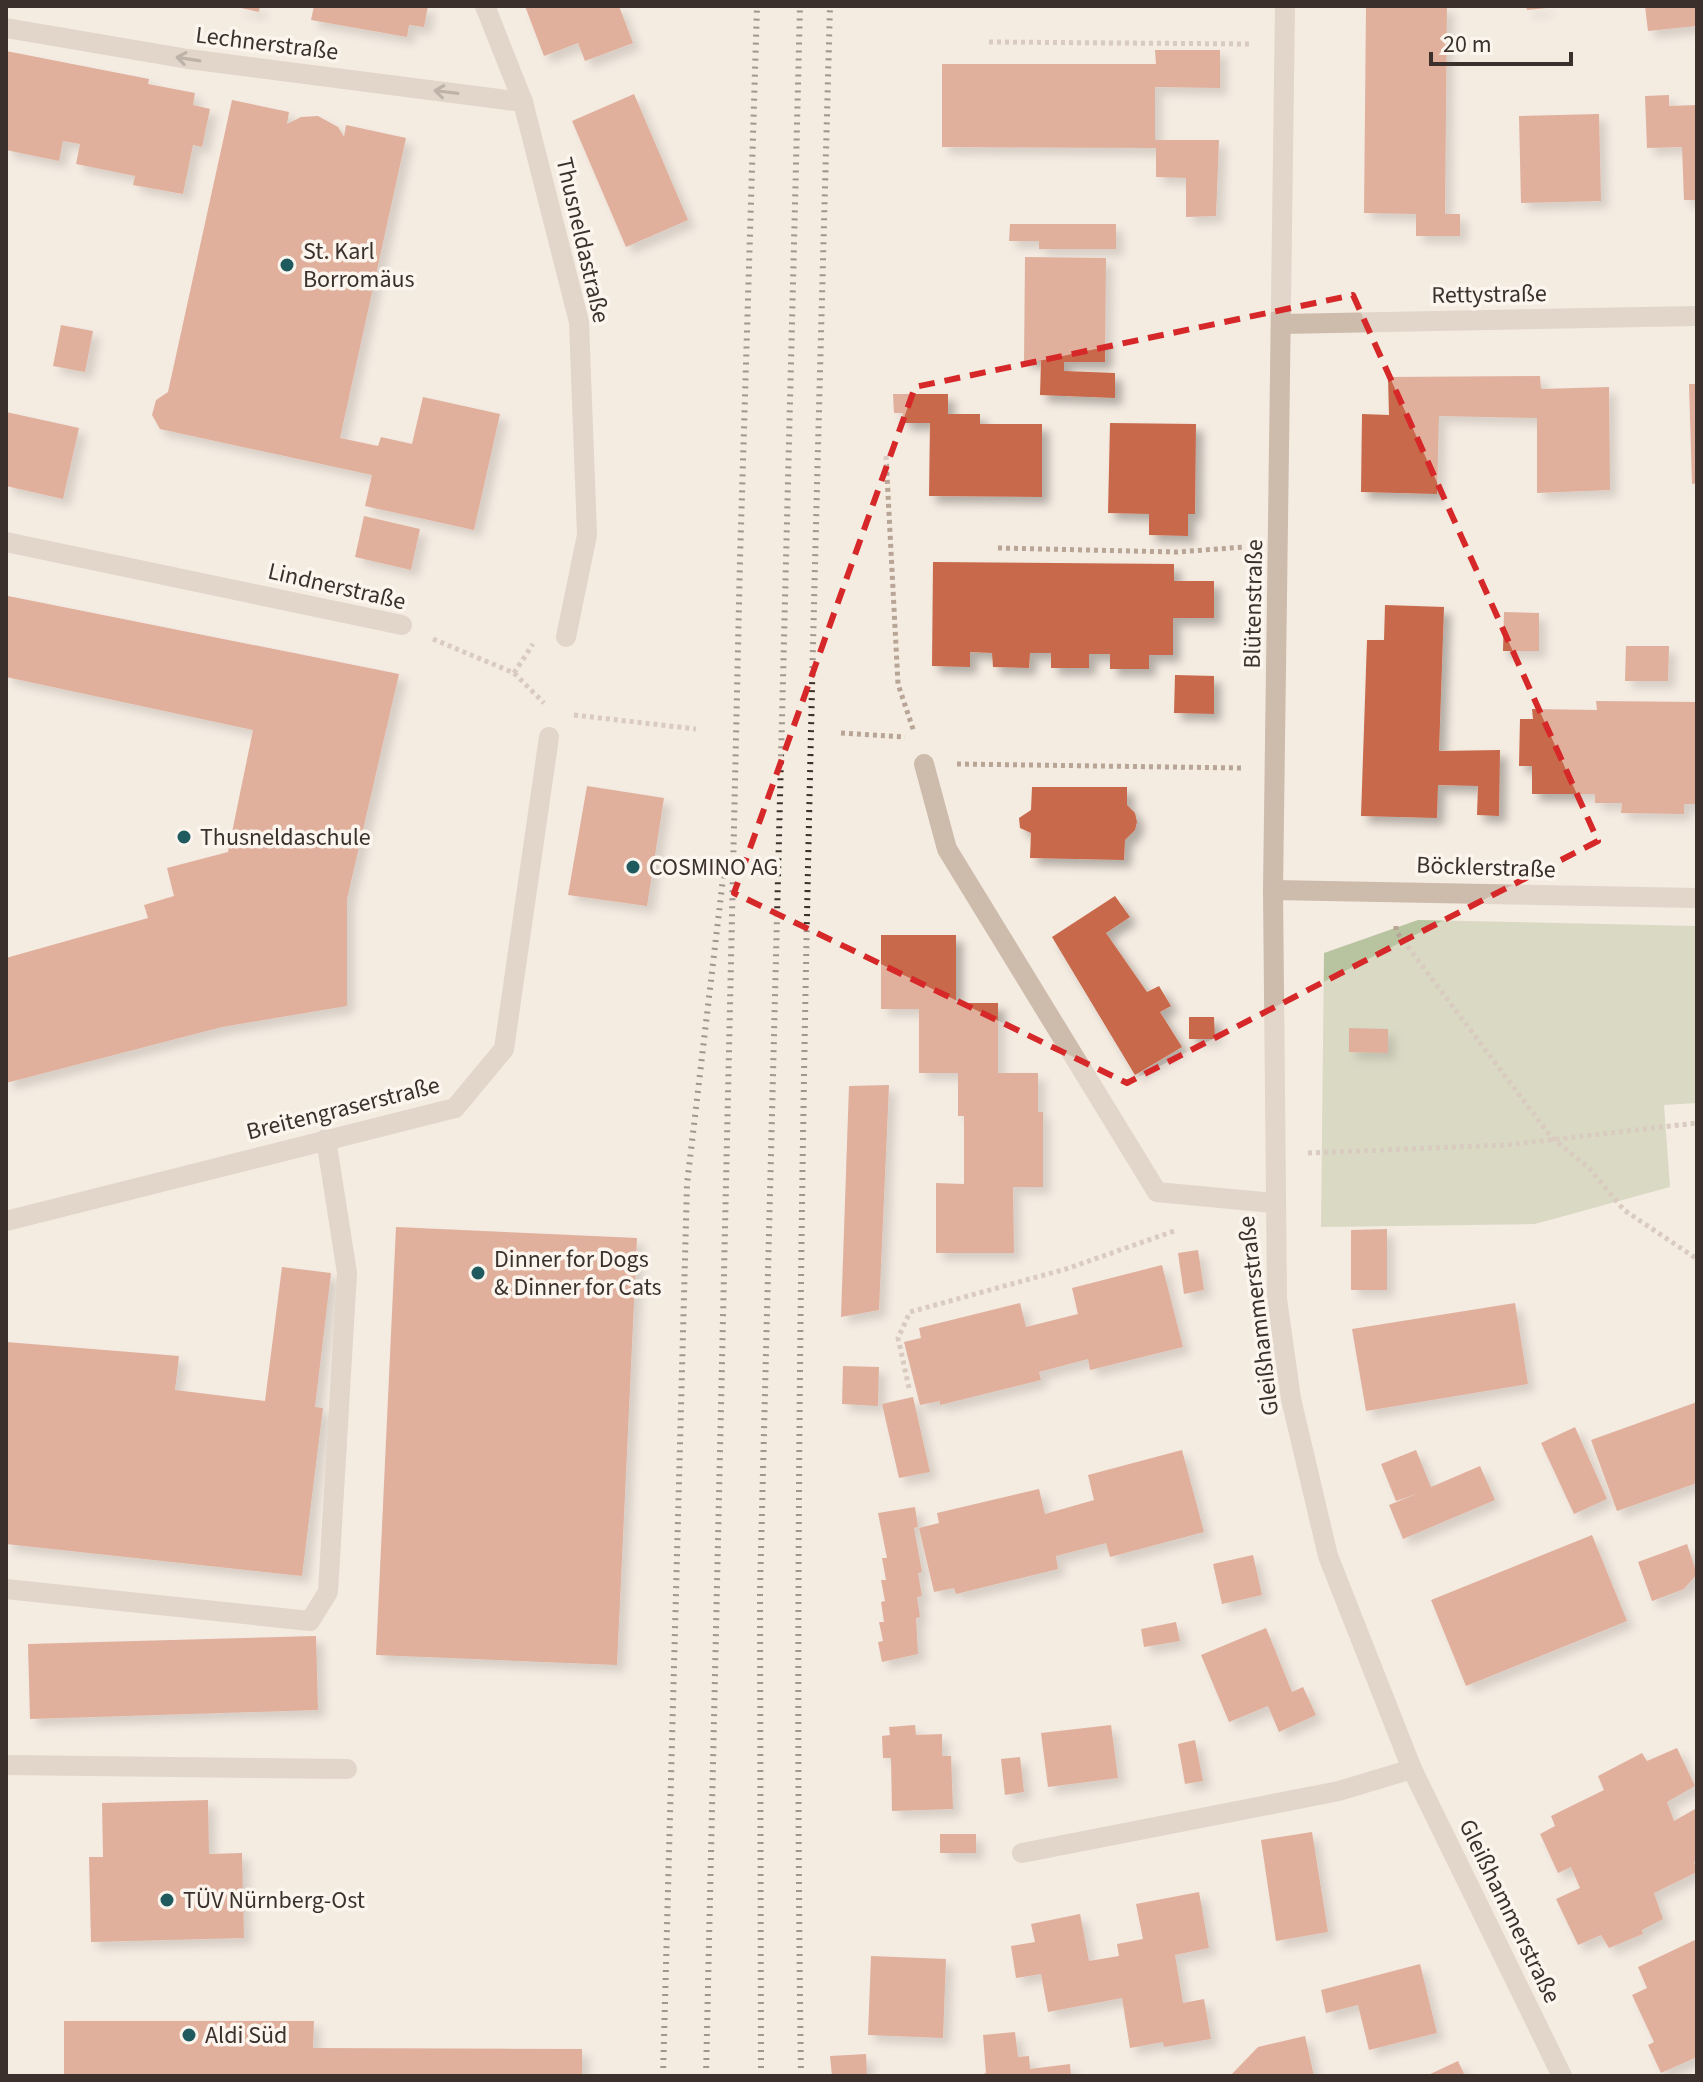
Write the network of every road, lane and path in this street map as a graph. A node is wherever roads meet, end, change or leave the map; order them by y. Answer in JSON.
{"nodes":[{"id":1,"x":485,"y":6,"type":"edge"},
{"id":2,"x":1285,"y":6,"type":"edge"},
{"id":3,"x":6,"y":28,"type":"edge"},
{"id":4,"x":989,"y":42,"type":"dead end"},
{"id":5,"x":1285,"y":44,"type":"junction"},
{"id":6,"x":523,"y":102,"type":"junction"},
{"id":7,"x":1697,"y":316,"type":"edge"},
{"id":8,"x":1282,"y":324,"type":"junction"},
{"id":9,"x":886,"y":456,"type":"dead end"},
{"id":10,"x":6,"y":542,"type":"edge"},
{"id":11,"x":1279,"y":544,"type":"junction"},
{"id":12,"x":998,"y":548,"type":"dead end"},
{"id":13,"x":402,"y":625,"type":"joint"},
{"id":14,"x":566,"y":637,"type":"dead end"},
{"id":15,"x":553,"y":712,"type":"dead end"},
{"id":16,"x":567,"y":714,"type":"dead end"},
{"id":17,"x":696,"y":729,"type":"dead end"},
{"id":18,"x":841,"y":733,"type":"dead end"},
{"id":19,"x":905,"y":736,"type":"dead end"},
{"id":20,"x":549,"y":737,"type":"dead end"},
{"id":21,"x":924,"y":764,"type":"junction"},
{"id":22,"x":1277,"y":769,"type":"junction"},
{"id":23,"x":1273,"y":890,"type":"junction"},
{"id":24,"x":1394,"y":890,"type":"junction"},
{"id":25,"x":1697,"y":898,"type":"edge"},
{"id":26,"x":1697,"y":1123,"type":"edge"},
{"id":27,"x":1551,"y":1137,"type":"junction"},
{"id":28,"x":326,"y":1139,"type":"junction"},
{"id":29,"x":1277,"y":1154,"type":"junction"},
{"id":30,"x":1190,"y":1195,"type":"junction"},
{"id":31,"x":1273,"y":1203,"type":"junction"},
{"id":32,"x":6,"y":1221,"type":"edge"},
{"id":33,"x":1697,"y":1259,"type":"edge"},
{"id":34,"x":909,"y":1388,"type":"dead end"},
{"id":35,"x":6,"y":1589,"type":"edge"},
{"id":36,"x":6,"y":1765,"type":"edge"},
{"id":37,"x":347,"y":1769,"type":"dead end"},
{"id":38,"x":1412,"y":1769,"type":"junction"},
{"id":39,"x":1022,"y":1853,"type":"dead end"},
{"id":40,"x":1562,"y":2076,"type":"edge"}],
"edges":[{"from":1,"to":6,"type":"street","name":"Thusneldastraße"},
{"from":2,"to":5,"type":"street","name":"Blütenstraße"},
{"from":6,"to":3,"type":"street","name":"Lechnerstraße","one_way":true},
{"from":4,"to":5,"type":"path"},
{"from":5,"to":8,"type":"street","name":"Blütenstraße"},
{"from":6,"to":14,"type":"street","name":"Thusneldastraße"},
{"from":7,"to":8,"type":"street","name":"Rettystraße"},
{"from":8,"to":11,"type":"street","name":"Blütenstraße"},
{"from":9,"to":21,"type":"path"},
{"from":10,"to":13,"type":"street","name":"Lindnerstraße"},
{"from":11,"to":12,"type":"path"},
{"from":11,"to":22,"type":"street","name":"Blütenstraße"},
{"from":13,"to":15,"type":"path","name":"Lindnerstraße"},
{"from":16,"to":17,"type":"path"},
{"from":18,"to":19,"type":"path"},
{"from":20,"to":28,"type":"street","name":"Breitengraserstraße"},
{"from":21,"to":22,"type":"path"},
{"from":21,"to":30,"type":"street","name":"Gleißhammerstraße"},
{"from":22,"to":23,"type":"street","name":"Blütenstraße"},
{"from":23,"to":24,"type":"street","name":"Böcklerstraße"},
{"from":23,"to":29,"type":"street","name":"Blütenstraße"},
{"from":24,"to":25,"type":"street","name":"Böcklerstraße"},
{"from":24,"to":27,"type":"path"},
{"from":26,"to":27,"type":"path"},
{"from":27,"to":29,"type":"path"},
{"from":27,"to":33,"type":"path"},
{"from":28,"to":32,"type":"street","name":"Breitengraserstraße"},
{"from":28,"to":35,"type":"street"},
{"from":29,"to":31,"type":"street","name":"Blütenstraße"},
{"from":30,"to":31,"type":"street","name":"Gleißhammerstraße"},
{"from":30,"to":34,"type":"path"},
{"from":31,"to":38,"type":"street","name":"Gleißhammerstraße"},
{"from":36,"to":37,"type":"street"},
{"from":38,"to":39,"type":"street"},
{"from":38,"to":40,"type":"street","name":"Gleißhammerstraße"}]}
